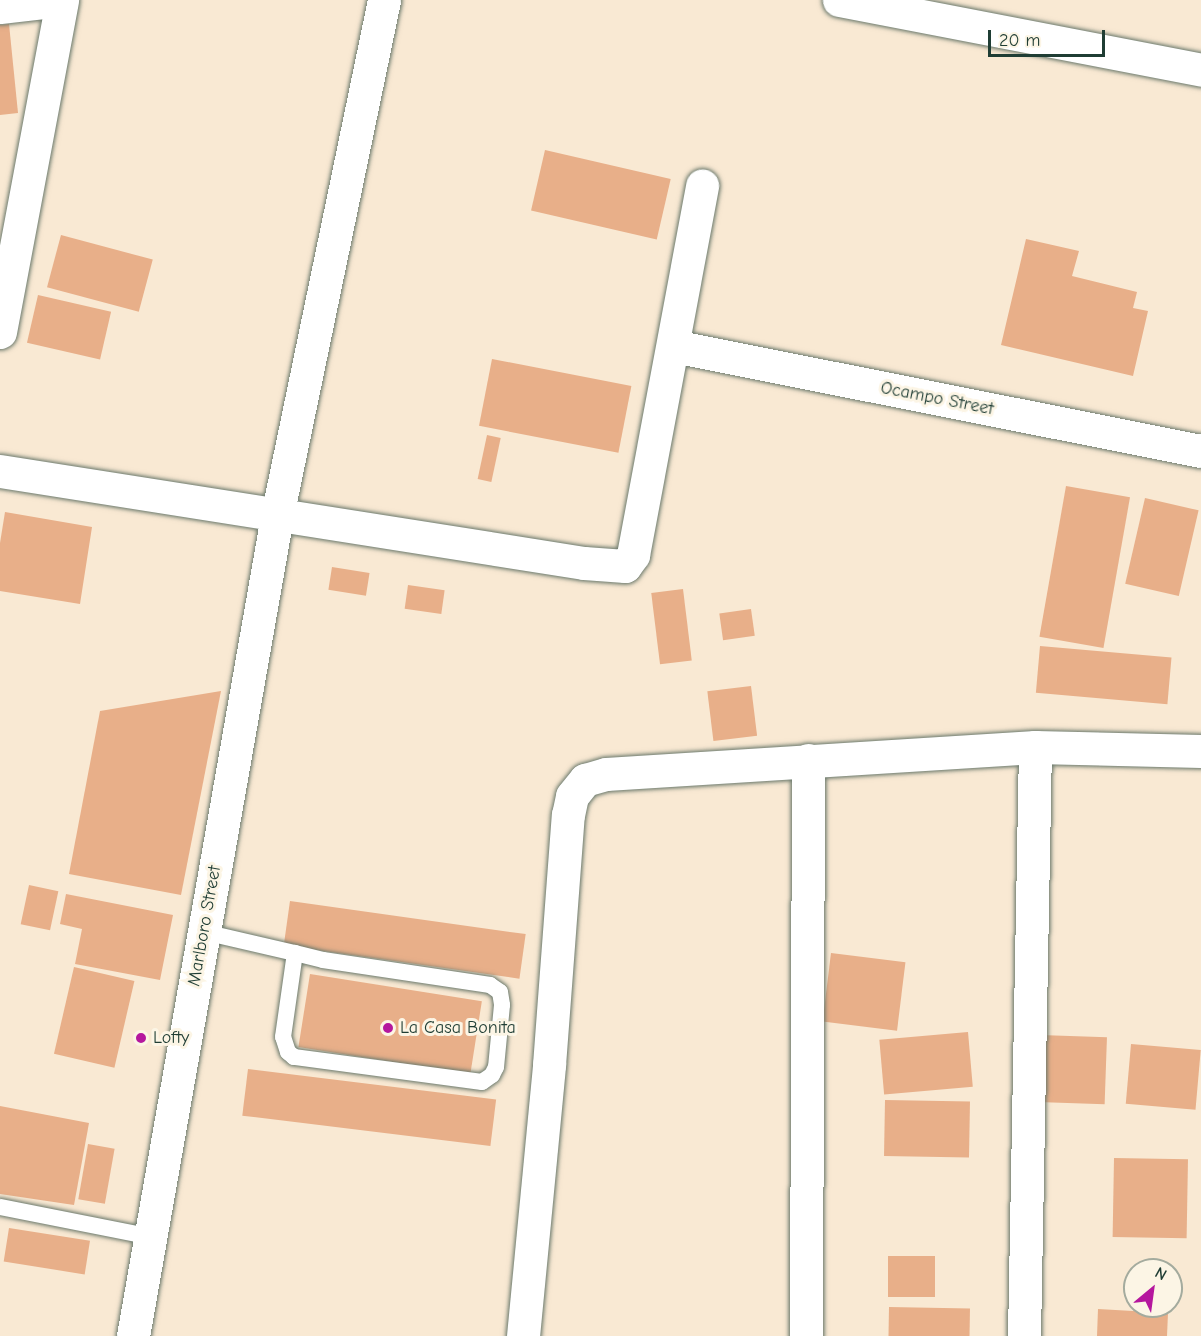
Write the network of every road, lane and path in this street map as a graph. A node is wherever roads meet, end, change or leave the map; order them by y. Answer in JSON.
{"nodes":[{"id":1,"x":61,"y":0,"type":"edge"},
{"id":2,"x":384,"y":0,"type":"edge"},
{"id":3,"x":839,"y":0,"type":"edge"},
{"id":4,"x":0,"y":7,"type":"edge"},
{"id":5,"x":1201,"y":70,"type":"edge"},
{"id":6,"x":702,"y":185,"type":"dead end"},
{"id":7,"x":12,"y":212,"type":"edge"},
{"id":8,"x":0,"y":332,"type":"edge"},
{"id":9,"x":673,"y":346,"type":"junction"},
{"id":10,"x":1201,"y":452,"type":"edge"},
{"id":11,"x":0,"y":471,"type":"edge"},
{"id":12,"x":278,"y":516,"type":"junction"},
{"id":13,"x":1035,"y":747,"type":"junction"},
{"id":14,"x":1201,"y":751,"type":"edge"},
{"id":15,"x":808,"y":760,"type":"junction"},
{"id":16,"x":204,"y":932,"type":"junction"},
{"id":17,"x":295,"y":953,"type":"junction"},
{"id":18,"x":0,"y":1207,"type":"edge"},
{"id":19,"x":151,"y":1238,"type":"junction"},
{"id":20,"x":133,"y":1336,"type":"edge"},
{"id":21,"x":524,"y":1336,"type":"edge"},
{"id":22,"x":806,"y":1336,"type":"edge"},
{"id":23,"x":1024,"y":1336,"type":"edge"}],
"edges":[{"from":1,"to":4,"type":"street"},
{"from":1,"to":7,"type":"street"},
{"from":2,"to":12,"type":"street","name":"Marlboro Street"},
{"from":3,"to":5,"type":"street"},
{"from":6,"to":9,"type":"street"},
{"from":7,"to":8,"type":"street"},
{"from":9,"to":10,"type":"street","name":"Ocampo Street"},
{"from":9,"to":12,"type":"street"},
{"from":11,"to":12,"type":"street"},
{"from":12,"to":16,"type":"street","name":"Marlboro Street"},
{"from":13,"to":14,"type":"street"},
{"from":13,"to":15,"type":"street"},
{"from":13,"to":23,"type":"street"},
{"from":15,"to":21,"type":"street"},
{"from":15,"to":22,"type":"street"},
{"from":16,"to":17,"type":"lane"},
{"from":16,"to":19,"type":"street","name":"Marlboro Street"},
{"from":17,"to":17,"type":"lane"},
{"from":18,"to":19,"type":"lane"},
{"from":19,"to":20,"type":"street","name":"Marlboro Street"}]}
